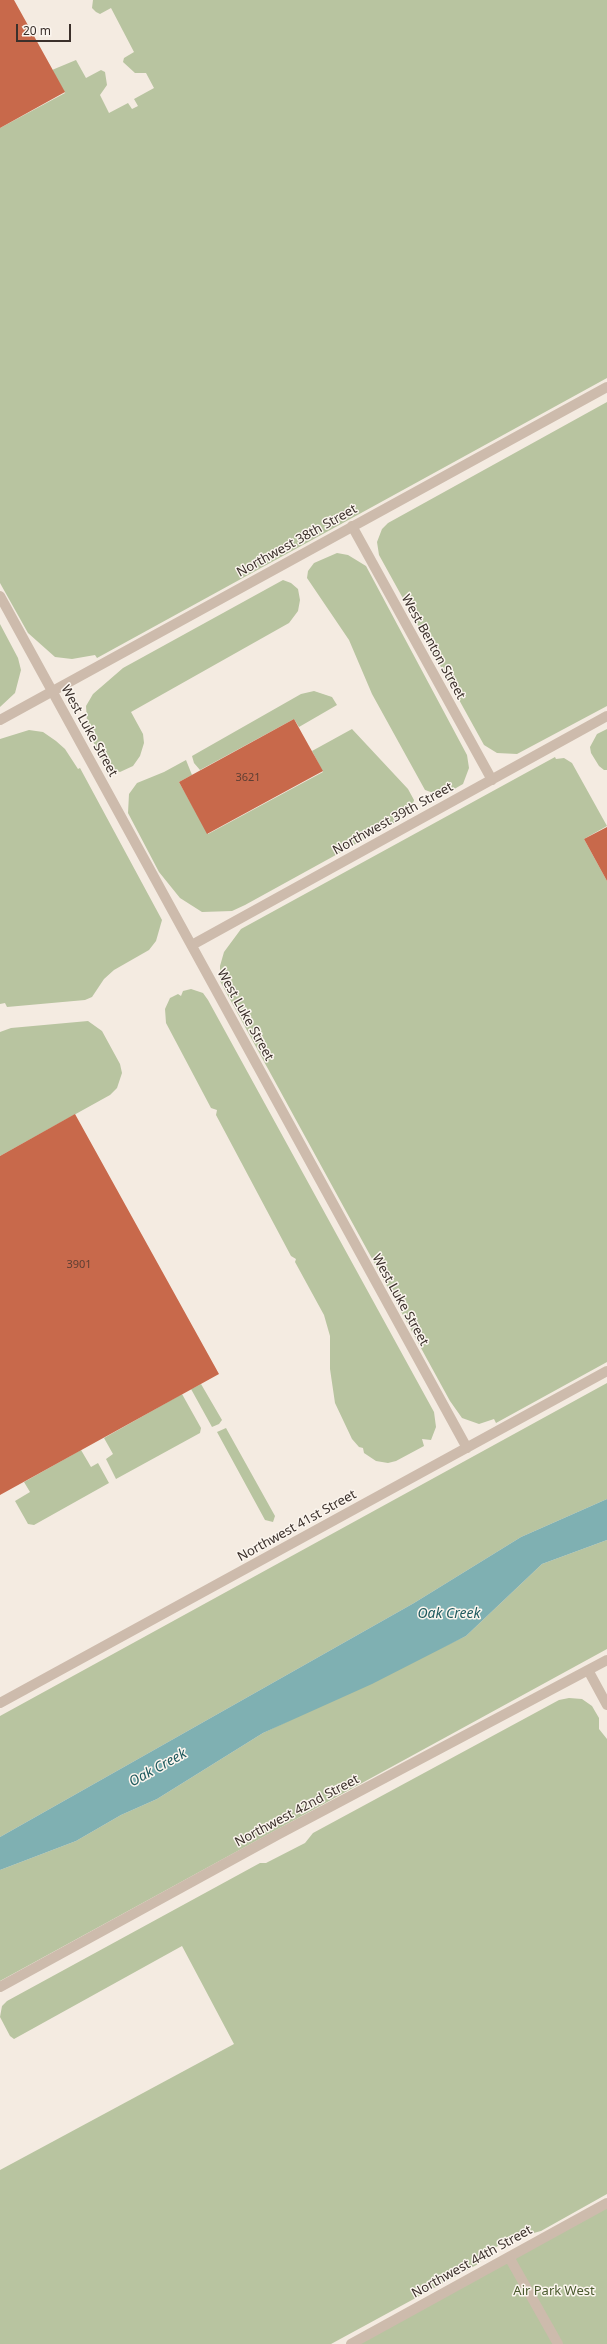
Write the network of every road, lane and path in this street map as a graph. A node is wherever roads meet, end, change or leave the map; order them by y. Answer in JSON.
{"nodes":[{"id":1,"x":607,"y":387,"type":"edge"},
{"id":2,"x":352,"y":526,"type":"junction"},
{"id":3,"x":0,"y":596,"type":"edge"},
{"id":4,"x":52,"y":690,"type":"junction"},
{"id":5,"x":607,"y":716,"type":"edge"},
{"id":6,"x":0,"y":720,"type":"edge"},
{"id":7,"x":492,"y":780,"type":"junction"},
{"id":8,"x":192,"y":945,"type":"junction"},
{"id":9,"x":607,"y":1371,"type":"edge"},
{"id":10,"x":466,"y":1448,"type":"junction"},
{"id":11,"x":607,"y":1660,"type":"edge"},
{"id":12,"x":588,"y":1670,"type":"junction"},
{"id":13,"x":0,"y":1703,"type":"edge"},
{"id":14,"x":607,"y":1705,"type":"edge"},
{"id":15,"x":0,"y":1987,"type":"edge"},
{"id":16,"x":607,"y":2204,"type":"edge"},
{"id":17,"x":509,"y":2256,"type":"junction"},
{"id":18,"x":351,"y":2344,"type":"edge"},
{"id":19,"x":558,"y":2344,"type":"edge"}],
"edges":[{"from":1,"to":2,"type":"street","name":"Northwest 38th Street"},
{"from":2,"to":4,"type":"street","name":"Northwest 38th Street"},
{"from":2,"to":7,"type":"street","name":"West Benton Street"},
{"from":3,"to":4,"type":"street","name":"West Luke Street"},
{"from":4,"to":6,"type":"street","name":"Northwest 38th Street"},
{"from":4,"to":8,"type":"street","name":"West Luke Street"},
{"from":5,"to":7,"type":"street","name":"Northwest 39th Street"},
{"from":7,"to":8,"type":"street","name":"Northwest 39th Street"},
{"from":8,"to":10,"type":"street","name":"West Luke Street"},
{"from":9,"to":10,"type":"street","name":"Northwest 41st Street"},
{"from":10,"to":13,"type":"street","name":"Northwest 41st Street"},
{"from":11,"to":12,"type":"street","name":"Northwest 42nd Street"},
{"from":12,"to":14,"type":"street"},
{"from":12,"to":15,"type":"street","name":"Northwest 42nd Street"},
{"from":16,"to":17,"type":"street","name":"Northwest 44th Street"},
{"from":17,"to":18,"type":"street","name":"Northwest 44th Street"},
{"from":17,"to":19,"type":"street"}]}
